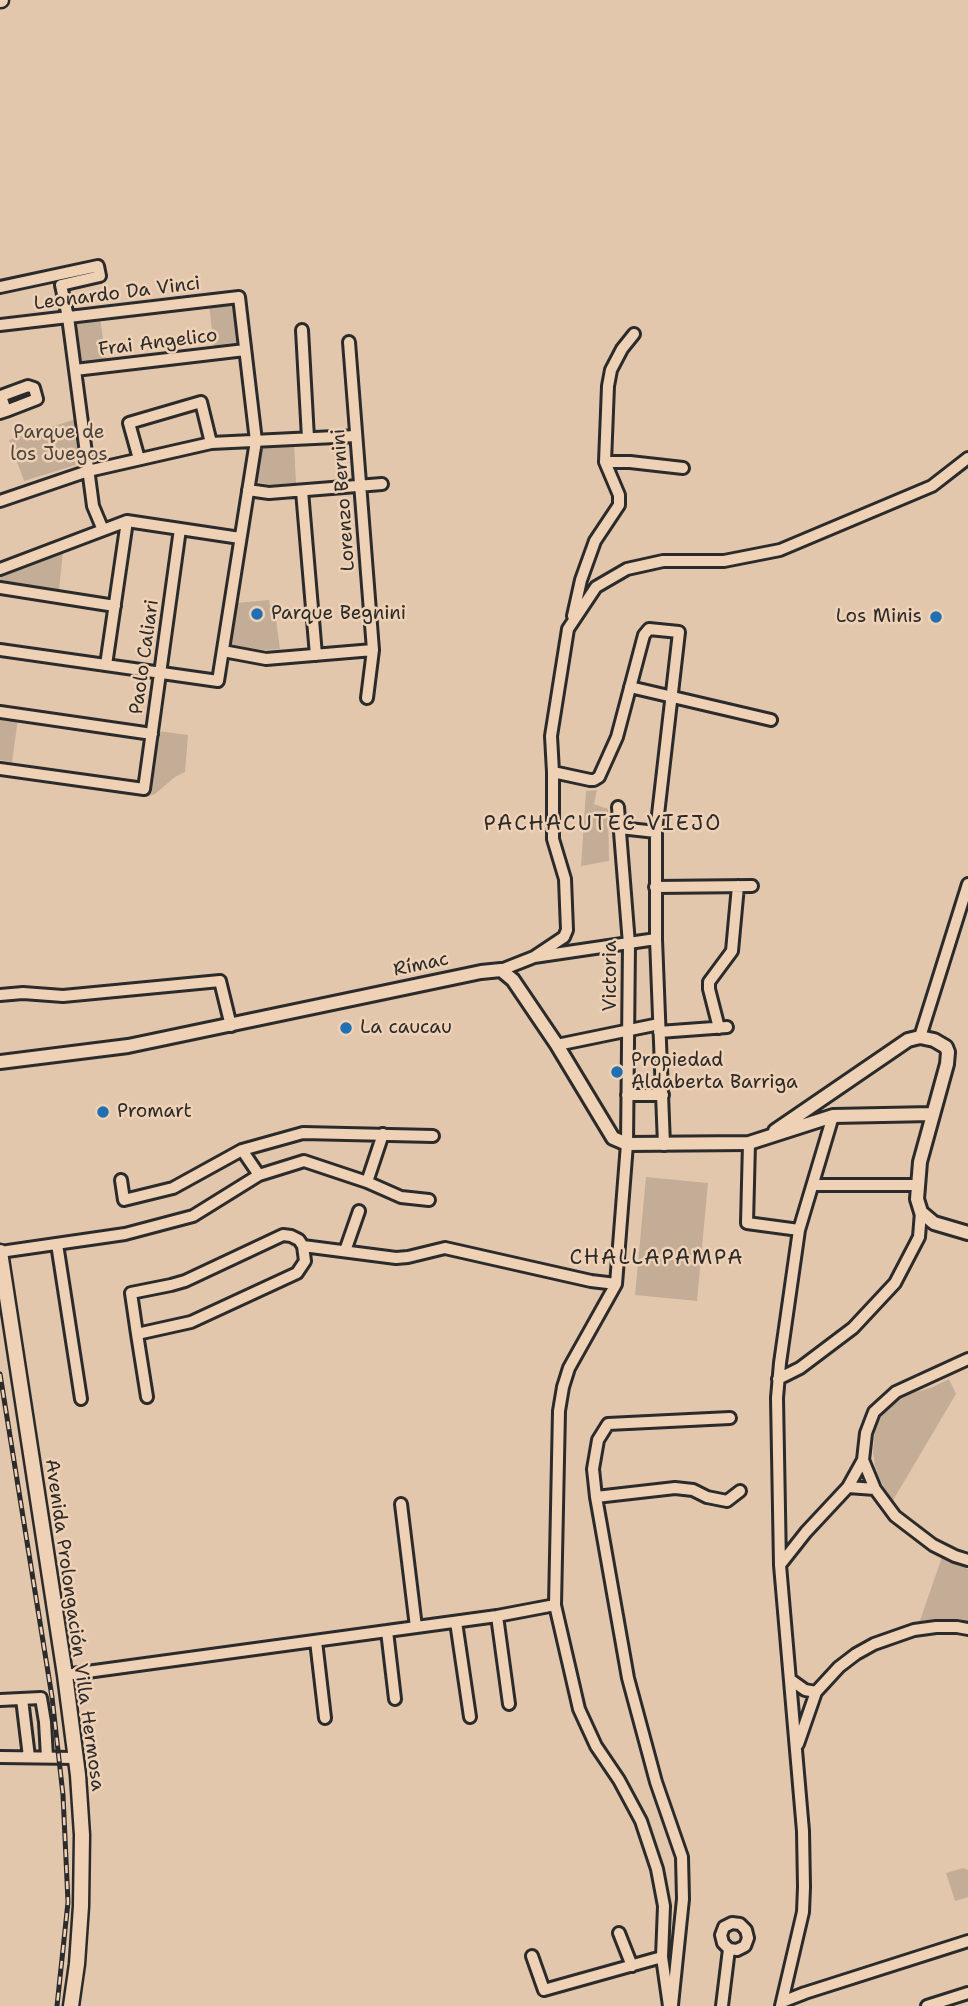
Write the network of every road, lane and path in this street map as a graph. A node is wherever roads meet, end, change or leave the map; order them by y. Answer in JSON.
{"nodes":[{"id":1,"x":0,"y":287,"type":"edge"},
{"id":2,"x":68,"y":317,"type":"junction"},
{"id":3,"x":0,"y":326,"type":"edge"},
{"id":4,"x":302,"y":330,"type":"dead end"},
{"id":5,"x":634,"y":334,"type":"dead end"},
{"id":6,"x":349,"y":342,"type":"dead end"},
{"id":7,"x":245,"y":350,"type":"junction"},
{"id":8,"x":75,"y":370,"type":"junction"},
{"id":9,"x":356,"y":436,"type":"junction"},
{"id":10,"x":308,"y":438,"type":"junction"},
{"id":11,"x":256,"y":440,"type":"junction"},
{"id":12,"x":211,"y":443,"type":"junction"},
{"id":13,"x":968,"y":458,"type":"edge"},
{"id":14,"x":139,"y":459,"type":"junction"},
{"id":15,"x":606,"y":462,"type":"junction"},
{"id":16,"x":683,"y":468,"type":"dead end"},
{"id":17,"x":88,"y":471,"type":"junction"},
{"id":18,"x":382,"y":484,"type":"dead end"},
{"id":19,"x":360,"y":486,"type":"junction"},
{"id":20,"x":248,"y":489,"type":"junction"},
{"id":21,"x":302,"y":491,"type":"junction"},
{"id":22,"x":0,"y":500,"type":"edge"},
{"id":23,"x":127,"y":521,"type":"junction"},
{"id":24,"x":180,"y":529,"type":"junction"},
{"id":25,"x":103,"y":530,"type":"junction"},
{"id":26,"x":240,"y":538,"type":"junction"},
{"id":27,"x":0,"y":569,"type":"edge"},
{"id":28,"x":0,"y":588,"type":"edge"},
{"id":29,"x":115,"y":606,"type":"junction"},
{"id":30,"x":571,"y":625,"type":"junction"},
{"id":31,"x":0,"y":650,"type":"edge"},
{"id":32,"x":373,"y":650,"type":"junction"},
{"id":33,"x":223,"y":651,"type":"junction"},
{"id":34,"x":316,"y":654,"type":"junction"},
{"id":35,"x":106,"y":665,"type":"junction"},
{"id":36,"x":160,"y":673,"type":"junction"},
{"id":37,"x":630,"y":687,"type":"junction"},
{"id":38,"x":672,"y":697,"type":"junction"},
{"id":39,"x":367,"y":698,"type":"dead end"},
{"id":40,"x":0,"y":712,"type":"edge"},
{"id":41,"x":771,"y":720,"type":"dead end"},
{"id":42,"x":152,"y":734,"type":"junction"},
{"id":43,"x":0,"y":769,"type":"edge"},
{"id":44,"x":553,"y":772,"type":"junction"},
{"id":45,"x":618,"y":807,"type":"dead end"},
{"id":46,"x":620,"y":828,"type":"junction"},
{"id":47,"x":656,"y":832,"type":"junction"},
{"id":48,"x":968,"y":884,"type":"edge"},
{"id":49,"x":738,"y":886,"type":"junction"},
{"id":50,"x":752,"y":886,"type":"dead end"},
{"id":51,"x":655,"y":887,"type":"junction"},
{"id":52,"x":656,"y":939,"type":"junction"},
{"id":53,"x":629,"y":944,"type":"junction"},
{"id":54,"x":534,"y":957,"type":"junction"},
{"id":55,"x":501,"y":970,"type":"junction"},
{"id":56,"x":0,"y":995,"type":"edge"},
{"id":57,"x":231,"y":1026,"type":"junction"},
{"id":58,"x":659,"y":1028,"type":"junction"},
{"id":59,"x":628,"y":1030,"type":"junction"},
{"id":60,"x":920,"y":1037,"type":"junction"},
{"id":61,"x":557,"y":1045,"type":"junction"},
{"id":62,"x":0,"y":1062,"type":"edge"},
{"id":63,"x":628,"y":1095,"type":"junction"},
{"id":64,"x":663,"y":1096,"type":"junction"},
{"id":65,"x":932,"y":1114,"type":"junction"},
{"id":66,"x":833,"y":1116,"type":"junction"},
{"id":67,"x":383,"y":1135,"type":"junction"},
{"id":68,"x":433,"y":1136,"type":"dead end"},
{"id":69,"x":763,"y":1139,"type":"junction"},
{"id":70,"x":749,"y":1143,"type":"junction"},
{"id":71,"x":627,"y":1144,"type":"junction"},
{"id":72,"x":664,"y":1145,"type":"junction"},
{"id":73,"x":242,"y":1150,"type":"junction"},
{"id":74,"x":259,"y":1175,"type":"junction"},
{"id":75,"x":121,"y":1180,"type":"dead end"},
{"id":76,"x":367,"y":1182,"type":"junction"},
{"id":77,"x":813,"y":1185,"type":"junction"},
{"id":78,"x":917,"y":1185,"type":"junction"},
{"id":79,"x":429,"y":1200,"type":"dead end"},
{"id":80,"x":359,"y":1211,"type":"dead end"},
{"id":81,"x":921,"y":1212,"type":"junction"},
{"id":82,"x":799,"y":1230,"type":"junction"},
{"id":83,"x":968,"y":1231,"type":"edge"},
{"id":84,"x":57,"y":1244,"type":"junction"},
{"id":85,"x":303,"y":1246,"type":"junction"},
{"id":86,"x":345,"y":1251,"type":"junction"},
{"id":87,"x":0,"y":1252,"type":"edge"},
{"id":88,"x":616,"y":1284,"type":"junction"},
{"id":89,"x":137,"y":1334,"type":"junction"},
{"id":90,"x":968,"y":1359,"type":"edge"},
{"id":91,"x":778,"y":1379,"type":"junction"},
{"id":92,"x":147,"y":1397,"type":"dead end"},
{"id":93,"x":81,"y":1399,"type":"dead end"},
{"id":94,"x":730,"y":1418,"type":"dead end"},
{"id":95,"x":863,"y":1460,"type":"junction"},
{"id":96,"x":848,"y":1487,"type":"junction"},
{"id":97,"x":875,"y":1489,"type":"junction"},
{"id":98,"x":740,"y":1491,"type":"dead end"},
{"id":99,"x":596,"y":1497,"type":"junction"},
{"id":100,"x":401,"y":1504,"type":"dead end"},
{"id":101,"x":968,"y":1560,"type":"edge"},
{"id":102,"x":780,"y":1565,"type":"junction"},
{"id":103,"x":555,"y":1605,"type":"junction"},
{"id":104,"x":497,"y":1616,"type":"junction"},
{"id":105,"x":456,"y":1622,"type":"junction"},
{"id":106,"x":416,"y":1627,"type":"junction"},
{"id":107,"x":968,"y":1629,"type":"edge"},
{"id":108,"x":387,"y":1631,"type":"junction"},
{"id":109,"x":316,"y":1641,"type":"junction"},
{"id":110,"x":65,"y":1675,"type":"junction"},
{"id":111,"x":791,"y":1679,"type":"junction"},
{"id":112,"x":816,"y":1692,"type":"junction"},
{"id":113,"x":22,"y":1699,"type":"junction"},
{"id":114,"x":395,"y":1699,"type":"dead end"},
{"id":115,"x":0,"y":1700,"type":"edge"},
{"id":116,"x":509,"y":1704,"type":"dead end"},
{"id":117,"x":470,"y":1717,"type":"dead end"},
{"id":118,"x":325,"y":1718,"type":"dead end"},
{"id":119,"x":795,"y":1752,"type":"junction"},
{"id":120,"x":0,"y":1757,"type":"edge"},
{"id":121,"x":29,"y":1757,"type":"junction"},
{"id":122,"x":47,"y":1757,"type":"junction"},
{"id":123,"x":76,"y":1758,"type":"junction"},
{"id":124,"x":619,"y":1933,"type":"dead end"},
{"id":125,"x":968,"y":1941,"type":"edge"},
{"id":126,"x":729,"y":1949,"type":"dead end"},
{"id":127,"x":532,"y":1956,"type":"dead end"},
{"id":128,"x":662,"y":1957,"type":"junction"},
{"id":129,"x":632,"y":1966,"type":"junction"},
{"id":130,"x":787,"y":1980,"type":"junction"},
{"id":131,"x":804,"y":1993,"type":"junction"},
{"id":132,"x":968,"y":1993,"type":"edge"},
{"id":133,"x":781,"y":2004,"type":"edge"},
{"id":134,"x":71,"y":2006,"type":"edge"},
{"id":135,"x":671,"y":2006,"type":"edge"},
{"id":136,"x":722,"y":2006,"type":"edge"},
{"id":137,"x":927,"y":2006,"type":"edge"}],
"edges":[{"from":1,"to":2,"type":"street"},
{"from":2,"to":3,"type":"street","name":"Leonardo Da Vinci"},
{"from":2,"to":7,"type":"street","name":"Leonardo Da Vinci"},
{"from":2,"to":8,"type":"street"},
{"from":4,"to":10,"type":"street"},
{"from":5,"to":15,"type":"street"},
{"from":6,"to":9,"type":"street","name":"Lorenzo Bernini"},
{"from":7,"to":8,"type":"street","name":"Frai Angelico"},
{"from":7,"to":11,"type":"street"},
{"from":8,"to":17,"type":"street"},
{"from":9,"to":10,"type":"street"},
{"from":9,"to":19,"type":"street","name":"Lorenzo Bernini"},
{"from":10,"to":11,"type":"street"},
{"from":11,"to":12,"type":"street"},
{"from":11,"to":20,"type":"street"},
{"from":12,"to":14,"type":"street"},
{"from":12,"to":14,"type":"street"},
{"from":13,"to":30,"type":"street"},
{"from":14,"to":17,"type":"street"},
{"from":15,"to":16,"type":"street"},
{"from":15,"to":30,"type":"street"},
{"from":17,"to":22,"type":"street"},
{"from":17,"to":25,"type":"street"},
{"from":18,"to":19,"type":"street"},
{"from":19,"to":21,"type":"street"},
{"from":19,"to":32,"type":"street","name":"Lorenzo Bernini"},
{"from":20,"to":21,"type":"street"},
{"from":20,"to":26,"type":"street"},
{"from":21,"to":34,"type":"street"},
{"from":23,"to":24,"type":"street"},
{"from":23,"to":25,"type":"street"},
{"from":23,"to":29,"type":"street"},
{"from":24,"to":26,"type":"street"},
{"from":24,"to":36,"type":"street","name":"Paolo Caliari"},
{"from":25,"to":27,"type":"street"},
{"from":26,"to":33,"type":"street"},
{"from":28,"to":29,"type":"street"},
{"from":29,"to":35,"type":"street"},
{"from":30,"to":44,"type":"street"},
{"from":31,"to":35,"type":"street"},
{"from":32,"to":34,"type":"street"},
{"from":32,"to":39,"type":"street","name":"Lorenzo Bernini"},
{"from":33,"to":34,"type":"street"},
{"from":33,"to":36,"type":"street"},
{"from":35,"to":36,"type":"street"},
{"from":36,"to":42,"type":"street","name":"Paolo Caliari"},
{"from":37,"to":38,"type":"street"},
{"from":37,"to":38,"type":"street"},
{"from":37,"to":44,"type":"street"},
{"from":38,"to":41,"type":"street"},
{"from":38,"to":47,"type":"street"},
{"from":40,"to":42,"type":"street"},
{"from":42,"to":43,"type":"street","name":"Paolo Caliari"},
{"from":44,"to":54,"type":"street"},
{"from":45,"to":46,"type":"street","name":"Victoria"},
{"from":46,"to":47,"type":"street"},
{"from":46,"to":53,"type":"street","name":"Victoria"},
{"from":47,"to":51,"type":"street"},
{"from":48,"to":60,"type":"street"},
{"from":49,"to":50,"type":"street"},
{"from":49,"to":51,"type":"street"},
{"from":49,"to":58,"type":"street"},
{"from":51,"to":52,"type":"street"},
{"from":52,"to":53,"type":"street"},
{"from":52,"to":58,"type":"street"},
{"from":53,"to":54,"type":"street"},
{"from":53,"to":59,"type":"street","name":"Victoria"},
{"from":54,"to":55,"type":"street"},
{"from":55,"to":57,"type":"street","name":"Rímac"},
{"from":55,"to":61,"type":"street"},
{"from":56,"to":57,"type":"street"},
{"from":57,"to":62,"type":"street","name":"Rímac"},
{"from":58,"to":59,"type":"street"},
{"from":58,"to":64,"type":"street"},
{"from":59,"to":61,"type":"street"},
{"from":59,"to":63,"type":"street","name":"Victoria"},
{"from":60,"to":65,"type":"street"},
{"from":60,"to":69,"type":"street"},
{"from":61,"to":71,"type":"street"},
{"from":63,"to":64,"type":"street"},
{"from":63,"to":71,"type":"street","name":"Victoria"},
{"from":64,"to":72,"type":"street"},
{"from":65,"to":66,"type":"street"},
{"from":65,"to":78,"type":"street"},
{"from":66,"to":69,"type":"street"},
{"from":66,"to":77,"type":"street"},
{"from":67,"to":68,"type":"street"},
{"from":67,"to":73,"type":"street"},
{"from":67,"to":76,"type":"street"},
{"from":69,"to":70,"type":"street"},
{"from":70,"to":72,"type":"street"},
{"from":70,"to":82,"type":"street"},
{"from":71,"to":72,"type":"street"},
{"from":71,"to":88,"type":"street","name":"Victoria"},
{"from":73,"to":74,"type":"street"},
{"from":73,"to":75,"type":"street"},
{"from":74,"to":76,"type":"street"},
{"from":74,"to":84,"type":"street"},
{"from":76,"to":79,"type":"street"},
{"from":77,"to":78,"type":"street"},
{"from":77,"to":82,"type":"street"},
{"from":78,"to":81,"type":"street"},
{"from":80,"to":86,"type":"street"},
{"from":81,"to":83,"type":"street"},
{"from":81,"to":91,"type":"street"},
{"from":82,"to":91,"type":"street"},
{"from":84,"to":87,"type":"street"},
{"from":84,"to":93,"type":"street"},
{"from":85,"to":86,"type":"street"},
{"from":85,"to":89,"type":"street"},
{"from":85,"to":89,"type":"street"},
{"from":86,"to":88,"type":"street"},
{"from":87,"to":110,"type":"main road","name":"Avenida Prolongación Villa Hermosa"},
{"from":88,"to":103,"type":"street"},
{"from":89,"to":92,"type":"street"},
{"from":90,"to":95,"type":"street"},
{"from":91,"to":102,"type":"street"},
{"from":94,"to":99,"type":"street"},
{"from":95,"to":96,"type":"street"},
{"from":95,"to":97,"type":"street"},
{"from":96,"to":97,"type":"street"},
{"from":96,"to":102,"type":"street"},
{"from":97,"to":101,"type":"street"},
{"from":98,"to":99,"type":"street"},
{"from":99,"to":135,"type":"street"},
{"from":100,"to":106,"type":"street"},
{"from":102,"to":111,"type":"street"},
{"from":103,"to":104,"type":"street"},
{"from":103,"to":128,"type":"street"},
{"from":104,"to":105,"type":"street"},
{"from":104,"to":116,"type":"street"},
{"from":105,"to":106,"type":"street"},
{"from":105,"to":117,"type":"street"},
{"from":106,"to":108,"type":"street"},
{"from":107,"to":112,"type":"street"},
{"from":108,"to":109,"type":"street"},
{"from":108,"to":114,"type":"street"},
{"from":109,"to":110,"type":"street"},
{"from":109,"to":118,"type":"street"},
{"from":110,"to":123,"type":"main road","name":"Avenida Prolongación Villa Hermosa"},
{"from":111,"to":112,"type":"street"},
{"from":111,"to":119,"type":"street"},
{"from":112,"to":119,"type":"street"},
{"from":113,"to":115,"type":"street"},
{"from":113,"to":121,"type":"street"},
{"from":113,"to":122,"type":"street"},
{"from":119,"to":130,"type":"street"},
{"from":120,"to":121,"type":"street"},
{"from":121,"to":122,"type":"street"},
{"from":122,"to":123,"type":"street"},
{"from":123,"to":134,"type":"main road","name":"Avenida Prolongación Villa Hermosa"},
{"from":124,"to":129,"type":"street"},
{"from":125,"to":131,"type":"street"},
{"from":126,"to":136,"type":"street"},
{"from":127,"to":129,"type":"street"},
{"from":128,"to":129,"type":"street"},
{"from":128,"to":135,"type":"street"},
{"from":130,"to":131,"type":"street"},
{"from":130,"to":133,"type":"street"},
{"from":131,"to":133,"type":"street"},
{"from":132,"to":137,"type":"street"}]}
